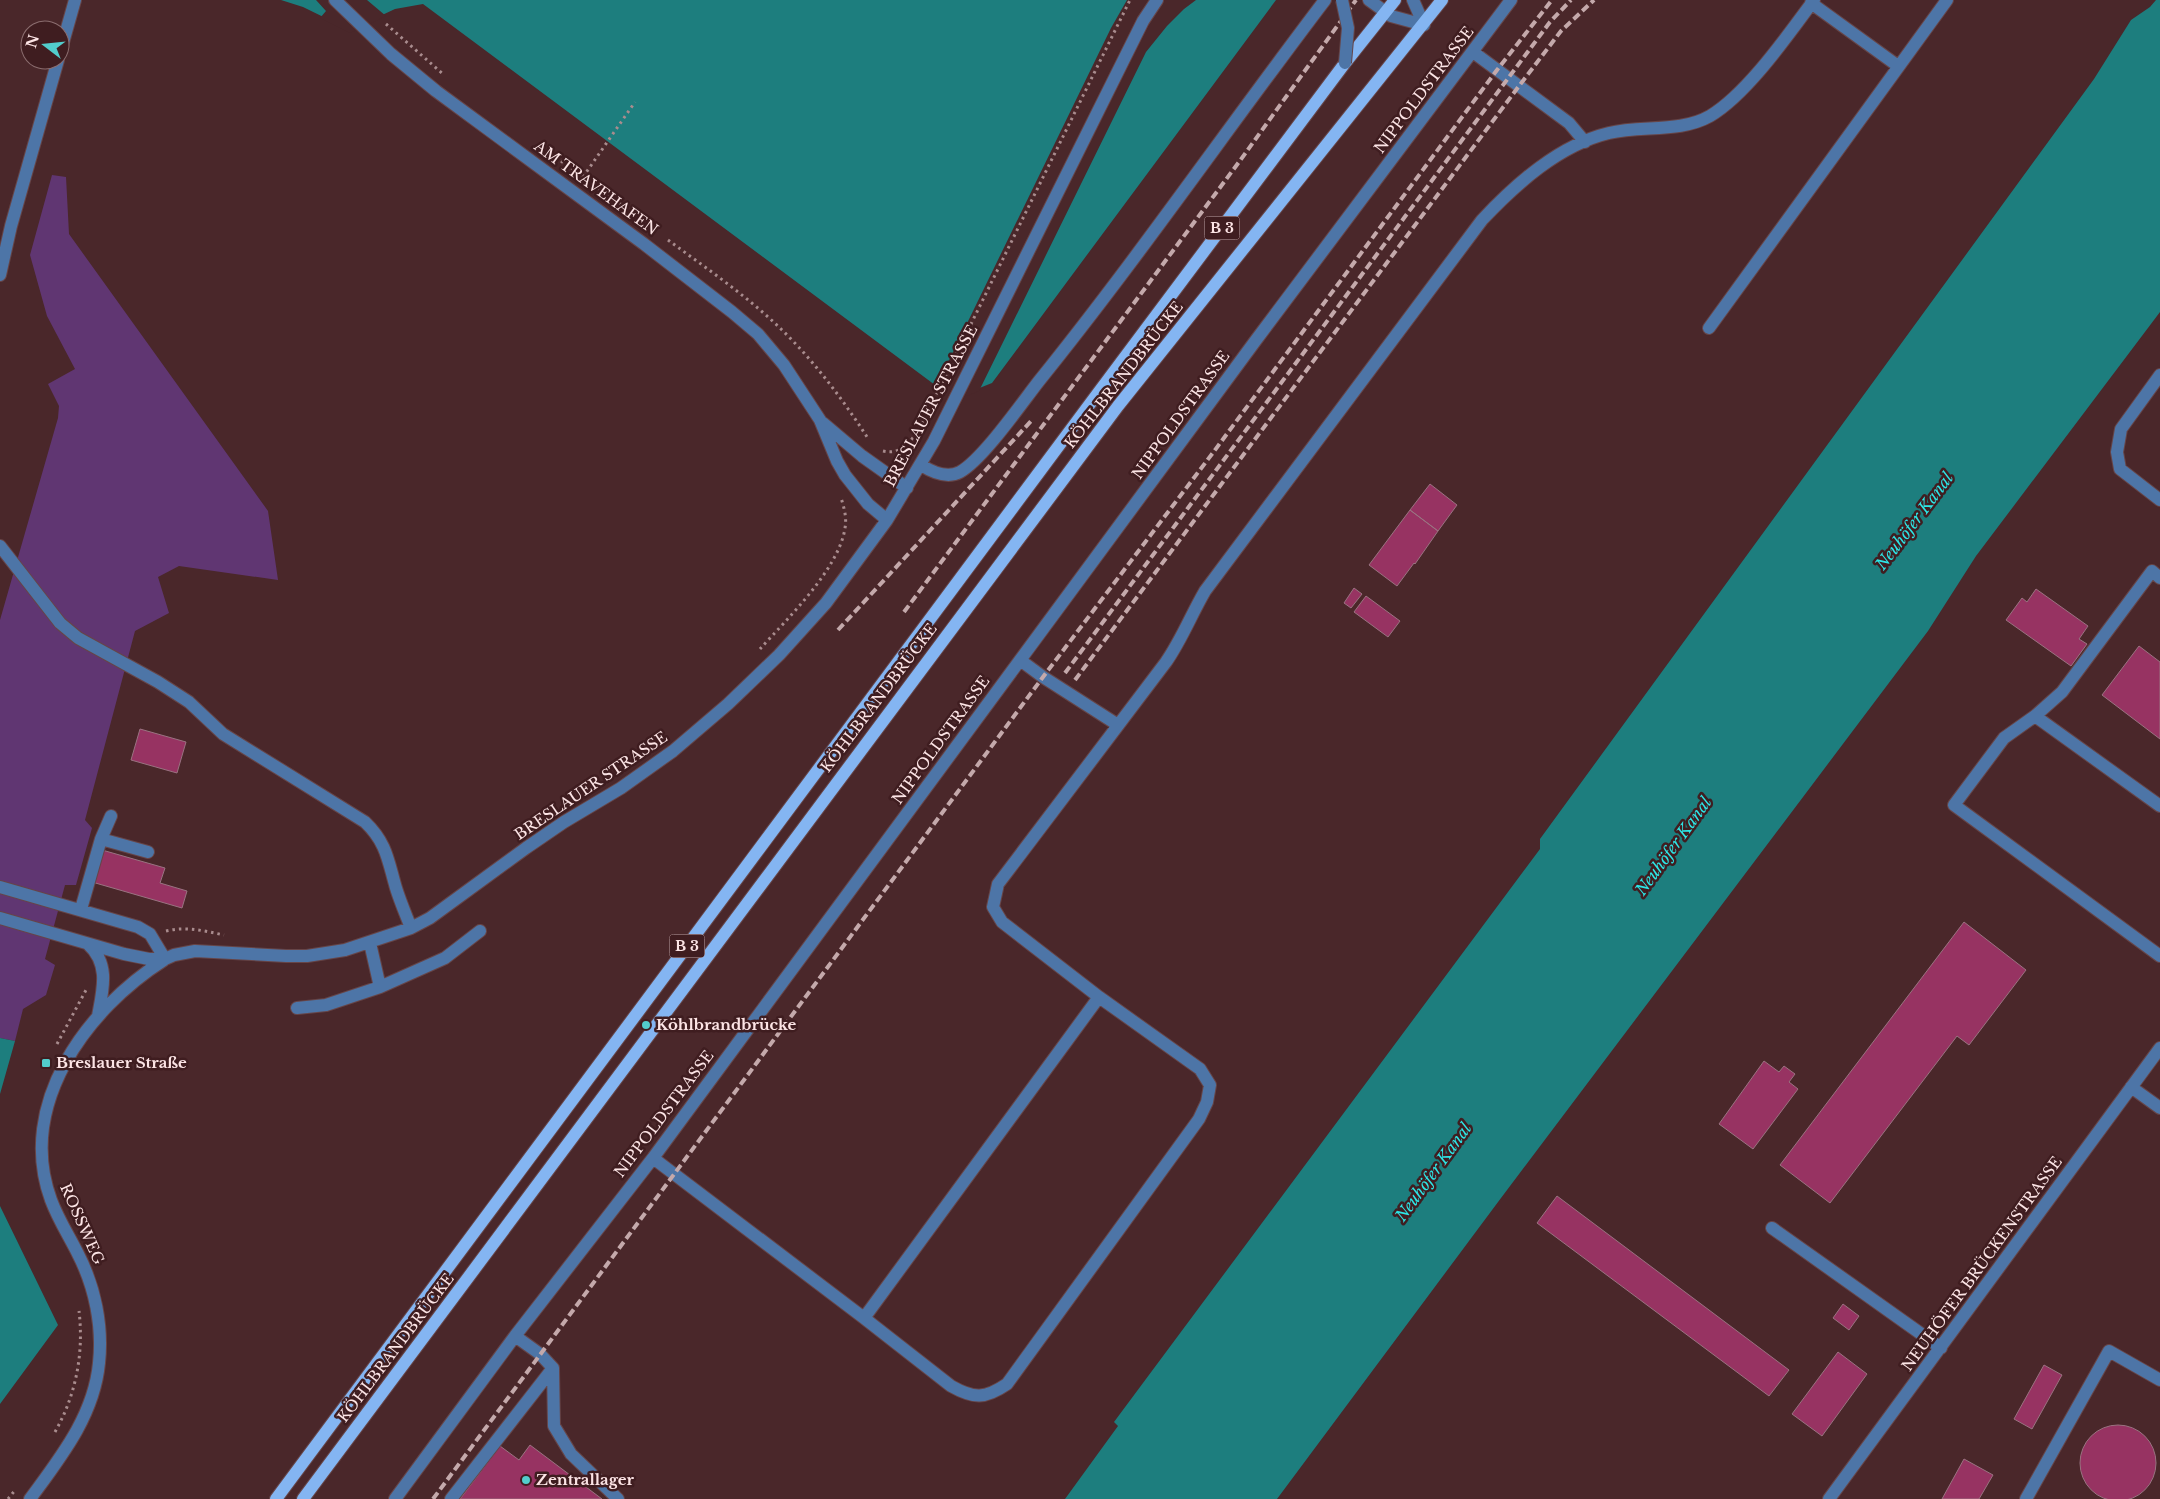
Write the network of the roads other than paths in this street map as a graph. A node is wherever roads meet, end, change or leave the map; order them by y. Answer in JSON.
{"nodes":[{"id":1,"x":75,"y":0,"type":"edge"},
{"id":2,"x":335,"y":0,"type":"edge"},
{"id":3,"x":1157,"y":0,"type":"edge"},
{"id":4,"x":1325,"y":0,"type":"edge"},
{"id":5,"x":1342,"y":0,"type":"edge"},
{"id":6,"x":1369,"y":0,"type":"edge"},
{"id":7,"x":1395,"y":0,"type":"edge"},
{"id":8,"x":1413,"y":0,"type":"edge"},
{"id":9,"x":1442,"y":0,"type":"edge"},
{"id":10,"x":1511,"y":0,"type":"edge"},
{"id":11,"x":1947,"y":0,"type":"edge"},
{"id":12,"x":1812,"y":2,"type":"edge"},
{"id":13,"x":1384,"y":11,"type":"junction"},
{"id":14,"x":69,"y":20,"type":"edge"},
{"id":15,"x":1424,"y":24,"type":"junction"},
{"id":16,"x":1473,"y":52,"type":"junction"},
{"id":17,"x":1345,"y":64,"type":"junction"},
{"id":18,"x":1898,"y":66,"type":"junction"},
{"id":19,"x":55,"y":70,"type":"edge"},
{"id":20,"x":1585,"y":142,"type":"junction"},
{"id":21,"x":0,"y":275,"type":"edge"},
{"id":22,"x":1709,"y":328,"type":"dead end"},
{"id":23,"x":2160,"y":375,"type":"edge"},
{"id":24,"x":820,"y":420,"type":"junction"},
{"id":25,"x":921,"y":465,"type":"junction"},
{"id":26,"x":907,"y":488,"type":"junction"},
{"id":27,"x":2160,"y":500,"type":"edge"},
{"id":28,"x":887,"y":520,"type":"junction"},
{"id":29,"x":0,"y":546,"type":"edge"},
{"id":30,"x":2160,"y":578,"type":"edge"},
{"id":31,"x":1020,"y":660,"type":"junction"},
{"id":32,"x":2035,"y":716,"type":"junction"},
{"id":33,"x":1118,"y":725,"type":"junction"},
{"id":34,"x":2160,"y":806,"type":"edge"},
{"id":35,"x":111,"y":816,"type":"dead end"},
{"id":36,"x":100,"y":839,"type":"junction"},
{"id":37,"x":148,"y":852,"type":"dead end"},
{"id":38,"x":0,"y":887,"type":"edge"},
{"id":39,"x":81,"y":910,"type":"junction"},
{"id":40,"x":0,"y":918,"type":"edge"},
{"id":41,"x":412,"y":928,"type":"junction"},
{"id":42,"x":480,"y":931,"type":"dead end"},
{"id":43,"x":370,"y":943,"type":"junction"},
{"id":44,"x":88,"y":944,"type":"junction"},
{"id":45,"x":2160,"y":956,"type":"edge"},
{"id":46,"x":166,"y":959,"type":"junction"},
{"id":47,"x":380,"y":987,"type":"junction"},
{"id":48,"x":1099,"y":996,"type":"junction"},
{"id":49,"x":297,"y":1008,"type":"dead end"},
{"id":50,"x":98,"y":1016,"type":"junction"},
{"id":51,"x":2160,"y":1048,"type":"edge"},
{"id":52,"x":2131,"y":1087,"type":"junction"},
{"id":53,"x":2160,"y":1108,"type":"edge"},
{"id":54,"x":653,"y":1158,"type":"junction"},
{"id":55,"x":1772,"y":1228,"type":"dead end"},
{"id":56,"x":864,"y":1318,"type":"junction"},
{"id":57,"x":515,"y":1336,"type":"junction"},
{"id":58,"x":1941,"y":1348,"type":"junction"},
{"id":59,"x":553,"y":1368,"type":"junction"},
{"id":60,"x":2160,"y":1380,"type":"edge"},
{"id":61,"x":30,"y":1499,"type":"edge"},
{"id":62,"x":276,"y":1499,"type":"edge"},
{"id":63,"x":303,"y":1499,"type":"edge"},
{"id":64,"x":395,"y":1499,"type":"edge"},
{"id":65,"x":451,"y":1499,"type":"edge"},
{"id":66,"x":618,"y":1499,"type":"edge"},
{"id":67,"x":1829,"y":1499,"type":"edge"},
{"id":68,"x":2026,"y":1499,"type":"edge"}],
"edges":[{"from":1,"to":14,"type":"street"},
{"from":2,"to":24,"type":"street","name":"AM TRAVEHAFEN"},
{"from":3,"to":25,"type":"street","name":"BRESLAUER STRASSE"},
{"from":4,"to":25,"type":"street"},
{"from":5,"to":17,"type":"street","bridge":true},
{"from":6,"to":13,"type":"street"},
{"from":7,"to":13,"type":"main road","name":"KÖHLBRANDBRÜCKE","number":"B 3"},
{"from":8,"to":15,"type":"street"},
{"from":9,"to":15,"type":"main road","name":"KÖHLBRANDBRÜCKE","number":"B 3"},
{"from":10,"to":16,"type":"street","name":"NIPPOLDSTRASSE"},
{"from":11,"to":18,"type":"street"},
{"from":12,"to":18,"type":"street"},
{"from":12,"to":20,"type":"street"},
{"from":13,"to":15,"type":"street"},
{"from":13,"to":17,"type":"main road","name":"KÖHLBRANDBRÜCKE","number":"B 3"},
{"from":15,"to":63,"type":"main road","name":"KÖHLBRANDBRÜCKE","number":"B 3"},
{"from":16,"to":20,"type":"street"},
{"from":16,"to":31,"type":"street","name":"NIPPOLDSTRASSE"},
{"from":17,"to":62,"type":"main road","name":"KÖHLBRANDBRÜCKE","number":"B 3"},
{"from":18,"to":22,"type":"street"},
{"from":19,"to":21,"type":"street"},
{"from":20,"to":33,"type":"street"},
{"from":23,"to":27,"type":"street"},
{"from":24,"to":26,"type":"street","name":"AM TRAVEHAFEN"},
{"from":24,"to":28,"type":"street","name":"AM TRAVEHAFEN"},
{"from":25,"to":26,"type":"street","name":"BRESLAUER STRASSE"},
{"from":26,"to":28,"type":"street","name":"BRESLAUER STRASSE"},
{"from":28,"to":41,"type":"street","name":"BRESLAUER STRASSE"},
{"from":29,"to":41,"type":"street"},
{"from":30,"to":32,"type":"street"},
{"from":31,"to":33,"type":"street"},
{"from":31,"to":54,"type":"street","name":"NIPPOLDSTRASSE"},
{"from":32,"to":34,"type":"street"},
{"from":32,"to":45,"type":"street"},
{"from":33,"to":48,"type":"street"},
{"from":35,"to":36,"type":"street"},
{"from":36,"to":37,"type":"street"},
{"from":36,"to":39,"type":"street"},
{"from":38,"to":39,"type":"street"},
{"from":39,"to":46,"type":"street"},
{"from":40,"to":44,"type":"street","name":"BRESLAUER STRASSE"},
{"from":41,"to":43,"type":"street","name":"BRESLAUER STRASSE"},
{"from":42,"to":47,"type":"street"},
{"from":43,"to":46,"type":"street","name":"BRESLAUER STRASSE"},
{"from":43,"to":47,"type":"street"},
{"from":44,"to":46,"type":"street","name":"BRESLAUER STRASSE"},
{"from":44,"to":50,"type":"street"},
{"from":46,"to":50,"type":"street","name":"ROSSWEG"},
{"from":47,"to":49,"type":"street"},
{"from":48,"to":56,"type":"street"},
{"from":48,"to":56,"type":"street"},
{"from":50,"to":61,"type":"street","name":"ROSSWEG"},
{"from":51,"to":52,"type":"street","name":"NEUHÖFER BRÜCKENSTRASSE"},
{"from":52,"to":53,"type":"street"},
{"from":52,"to":58,"type":"street","name":"NEUHÖFER BRÜCKENSTRASSE"},
{"from":54,"to":56,"type":"street"},
{"from":54,"to":57,"type":"street","name":"NIPPOLDSTRASSE"},
{"from":55,"to":58,"type":"street"},
{"from":57,"to":59,"type":"street"},
{"from":57,"to":64,"type":"street","name":"NIPPOLDSTRASSE"},
{"from":58,"to":67,"type":"street","name":"NEUHÖFER BRÜCKENSTRASSE"},
{"from":59,"to":65,"type":"street"},
{"from":59,"to":66,"type":"street"},
{"from":60,"to":68,"type":"street"}]}
